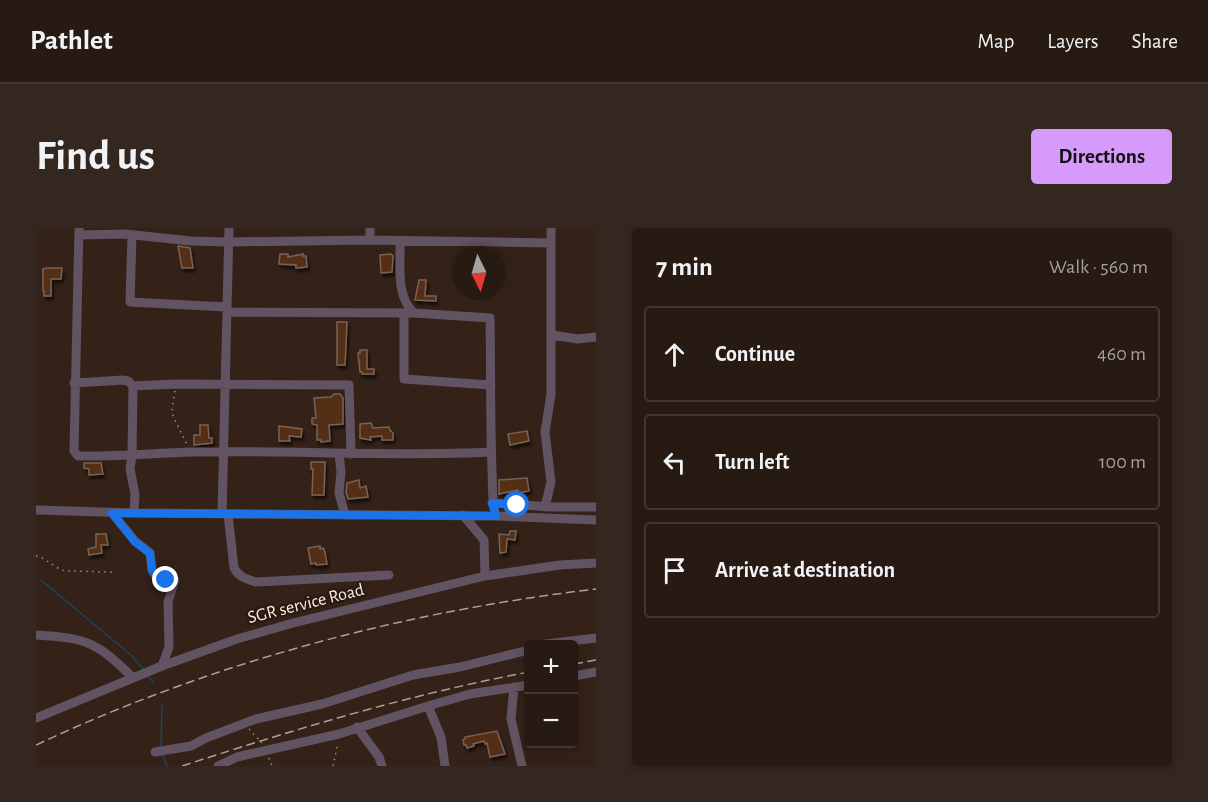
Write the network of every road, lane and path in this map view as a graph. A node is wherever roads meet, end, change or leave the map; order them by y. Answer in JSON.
{"nodes":[{"id":1,"x":229,"y":228,"type":"edge"},
{"id":2,"x":370,"y":228,"type":"edge"},
{"id":3,"x":551,"y":228,"type":"edge"},
{"id":4,"x":79,"y":231,"type":"edge"},
{"id":5,"x":132,"y":235,"type":"junction"},
{"id":6,"x":370,"y":240,"type":"junction"},
{"id":7,"x":400,"y":241,"type":"junction"},
{"id":8,"x":229,"y":242,"type":"junction"},
{"id":9,"x":551,"y":243,"type":"junction"},
{"id":10,"x":227,"y":310,"type":"junction"},
{"id":11,"x":404,"y":313,"type":"junction"},
{"id":12,"x":414,"y":314,"type":"junction"},
{"id":13,"x":552,"y":336,"type":"junction"},
{"id":14,"x":596,"y":337,"type":"edge"},
{"id":15,"x":75,"y":383,"type":"junction"},
{"id":16,"x":175,"y":384,"type":"junction"},
{"id":17,"x":226,"y":385,"type":"junction"},
{"id":18,"x":491,"y":385,"type":"junction"},
{"id":19,"x":133,"y":386,"type":"junction"},
{"id":20,"x":191,"y":452,"type":"junction"},
{"id":21,"x":224,"y":452,"type":"junction"},
{"id":22,"x":491,"y":452,"type":"junction"},
{"id":23,"x":339,"y":454,"type":"junction"},
{"id":24,"x":351,"y":454,"type":"junction"},
{"id":25,"x":132,"y":456,"type":"junction"},
{"id":26,"x":492,"y":503,"type":"junction"},
{"id":27,"x":545,"y":507,"type":"junction"},
{"id":28,"x":596,"y":507,"type":"edge"},
{"id":29,"x":36,"y":510,"type":"edge"},
{"id":30,"x":112,"y":513,"type":"junction"},
{"id":31,"x":134,"y":513,"type":"junction"},
{"id":32,"x":225,"y":514,"type":"junction"},
{"id":33,"x":345,"y":515,"type":"junction"},
{"id":34,"x":463,"y":515,"type":"junction"},
{"id":35,"x":496,"y":516,"type":"junction"},
{"id":36,"x":596,"y":520,"type":"edge"},
{"id":37,"x":36,"y":556,"type":"edge"},
{"id":38,"x":596,"y":563,"type":"edge"},
{"id":39,"x":112,"y":572,"type":"dead end"},
{"id":40,"x":389,"y":575,"type":"dead end"},
{"id":41,"x":485,"y":576,"type":"junction"},
{"id":42,"x":36,"y":635,"type":"edge"},
{"id":43,"x":596,"y":638,"type":"edge"},
{"id":44,"x":578,"y":641,"type":"edge"},
{"id":45,"x":524,"y":651,"type":"edge"},
{"id":46,"x":153,"y":670,"type":"junction"},
{"id":47,"x":596,"y":672,"type":"edge"},
{"id":48,"x":578,"y":675,"type":"edge"},
{"id":49,"x":133,"y":678,"type":"junction"},
{"id":50,"x":524,"y":686,"type":"edge"},
{"id":51,"x":514,"y":687,"type":"junction"},
{"id":52,"x":428,"y":706,"type":"junction"},
{"id":53,"x":36,"y":718,"type":"edge"},
{"id":54,"x":243,"y":723,"type":"junction"},
{"id":55,"x":357,"y":727,"type":"junction"},
{"id":56,"x":339,"y":734,"type":"junction"},
{"id":57,"x":266,"y":750,"type":"junction"},
{"id":58,"x":155,"y":752,"type":"dead end"},
{"id":59,"x":218,"y":766,"type":"edge"},
{"id":60,"x":333,"y":766,"type":"edge"},
{"id":61,"x":382,"y":766,"type":"edge"},
{"id":62,"x":445,"y":766,"type":"edge"},
{"id":63,"x":522,"y":766,"type":"edge"}],
"edges":[{"from":1,"to":8,"type":"street"},
{"from":2,"to":6,"type":"street"},
{"from":3,"to":9,"type":"street"},
{"from":4,"to":5,"type":"street"},
{"from":4,"to":15,"type":"street"},
{"from":5,"to":8,"type":"street"},
{"from":5,"to":10,"type":"street"},
{"from":6,"to":7,"type":"street"},
{"from":6,"to":8,"type":"street"},
{"from":7,"to":9,"type":"street"},
{"from":7,"to":12,"type":"street"},
{"from":8,"to":10,"type":"street"},
{"from":9,"to":13,"type":"street"},
{"from":10,"to":11,"type":"street"},
{"from":10,"to":17,"type":"street"},
{"from":11,"to":12,"type":"street"},
{"from":11,"to":18,"type":"street"},
{"from":12,"to":18,"type":"street"},
{"from":13,"to":14,"type":"street"},
{"from":13,"to":27,"type":"street"},
{"from":15,"to":19,"type":"street"},
{"from":15,"to":25,"type":"street"},
{"from":16,"to":17,"type":"street"},
{"from":16,"to":19,"type":"street"},
{"from":16,"to":20,"type":"path"},
{"from":17,"to":21,"type":"street"},
{"from":17,"to":24,"type":"street"},
{"from":18,"to":22,"type":"street"},
{"from":19,"to":25,"type":"street"},
{"from":20,"to":21,"type":"street"},
{"from":20,"to":25,"type":"street"},
{"from":21,"to":23,"type":"street"},
{"from":21,"to":32,"type":"street"},
{"from":22,"to":24,"type":"street"},
{"from":22,"to":26,"type":"street"},
{"from":23,"to":24,"type":"street"},
{"from":23,"to":33,"type":"street"},
{"from":25,"to":31,"type":"street"},
{"from":26,"to":27,"type":"street"},
{"from":26,"to":35,"type":"street"},
{"from":27,"to":28,"type":"street"},
{"from":29,"to":30,"type":"street"},
{"from":30,"to":31,"type":"street"},
{"from":30,"to":46,"type":"street"},
{"from":31,"to":32,"type":"street"},
{"from":32,"to":33,"type":"street"},
{"from":32,"to":40,"type":"street"},
{"from":33,"to":34,"type":"street"},
{"from":34,"to":35,"type":"street"},
{"from":34,"to":41,"type":"street"},
{"from":35,"to":36,"type":"street"},
{"from":37,"to":39,"type":"path"},
{"from":38,"to":41,"type":"street","name":"SGR service Road"},
{"from":41,"to":46,"type":"street","name":"SGR service Road"},
{"from":42,"to":49,"type":"street"},
{"from":43,"to":44,"type":"street"},
{"from":45,"to":54,"type":"street"},
{"from":46,"to":49,"type":"street","name":"SGR service Road"},
{"from":47,"to":48,"type":"street"},
{"from":49,"to":53,"type":"street","name":"SGR service Road"},
{"from":50,"to":51,"type":"street"},
{"from":51,"to":52,"type":"street"},
{"from":51,"to":63,"type":"street"},
{"from":52,"to":55,"type":"street"},
{"from":52,"to":62,"type":"street"},
{"from":54,"to":57,"type":"path"},
{"from":54,"to":58,"type":"street"},
{"from":55,"to":56,"type":"street"},
{"from":55,"to":61,"type":"street"},
{"from":56,"to":57,"type":"street"},
{"from":56,"to":60,"type":"path"},
{"from":57,"to":59,"type":"street"}]}
